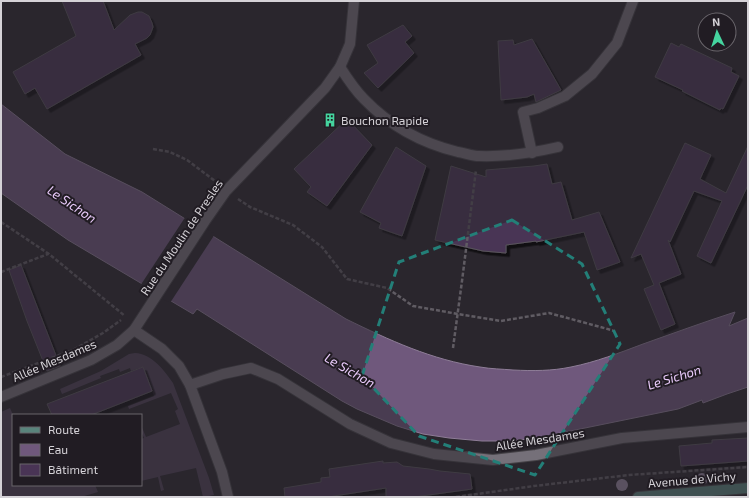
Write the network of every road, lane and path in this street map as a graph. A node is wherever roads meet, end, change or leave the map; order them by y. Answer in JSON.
{"nodes":[{"id":1,"x":354,"y":1,"type":"edge"},
{"id":2,"x":633,"y":1,"type":"edge"},
{"id":3,"x":340,"y":67,"type":"junction"},
{"id":4,"x":558,"y":146,"type":"dead end"},
{"id":5,"x":153,"y":149,"type":"dead end"},
{"id":6,"x":532,"y":153,"type":"junction"},
{"id":7,"x":477,"y":156,"type":"junction"},
{"id":8,"x":215,"y":181,"type":"junction"},
{"id":9,"x":210,"y":187,"type":"dead end"},
{"id":10,"x":226,"y":191,"type":"junction"},
{"id":11,"x":1,"y":222,"type":"edge"},
{"id":12,"x":49,"y":254,"type":"junction"},
{"id":13,"x":1,"y":272,"type":"edge"},
{"id":14,"x":458,"y":314,"type":"junction"},
{"id":15,"x":134,"y":330,"type":"junction"},
{"id":16,"x":615,"y":331,"type":"dead end"},
{"id":17,"x":453,"y":348,"type":"dead end"},
{"id":18,"x":1,"y":377,"type":"edge"},
{"id":19,"x":190,"y":385,"type":"junction"},
{"id":20,"x":1,"y":397,"type":"edge"},
{"id":21,"x":748,"y":427,"type":"edge"},
{"id":22,"x":748,"y":467,"type":"edge"},
{"id":23,"x":748,"y":488,"type":"edge"},
{"id":24,"x":228,"y":497,"type":"edge"},
{"id":25,"x":456,"y":497,"type":"edge"},
{"id":26,"x":638,"y":497,"type":"edge"}],
"edges":[{"from":1,"to":3,"type":"street","name":"Rue du Moulin de Presles"},
{"from":2,"to":6,"type":"street"},
{"from":3,"to":7,"type":"street"},
{"from":3,"to":10,"type":"street","name":"Rue du Moulin de Presles"},
{"from":4,"to":6,"type":"street"},
{"from":5,"to":8,"type":"path"},
{"from":6,"to":7,"type":"street"},
{"from":7,"to":14,"type":"path"},
{"from":8,"to":9,"type":"path"},
{"from":8,"to":10,"type":"path"},
{"from":10,"to":14,"type":"path"},
{"from":10,"to":15,"type":"street","name":"Rue du Moulin de Presles"},
{"from":11,"to":12,"type":"path"},
{"from":12,"to":13,"type":"path"},
{"from":12,"to":18,"type":"path"},
{"from":14,"to":16,"type":"path"},
{"from":14,"to":17,"type":"path"},
{"from":15,"to":19,"type":"street"},
{"from":15,"to":20,"type":"street","name":"Allée Mesdames"},
{"from":19,"to":21,"type":"street","name":"Allée Mesdames"},
{"from":19,"to":24,"type":"street"},
{"from":22,"to":25,"type":"path"},
{"from":23,"to":26,"type":"main road","name":"Avenue de Vichy"}]}
